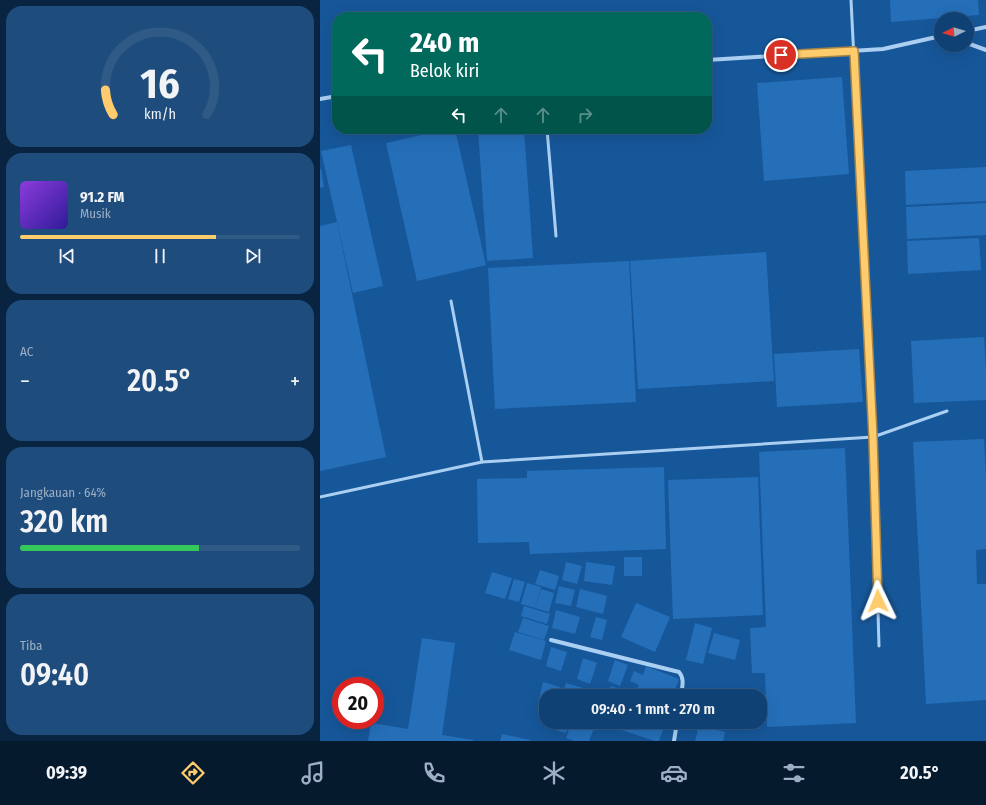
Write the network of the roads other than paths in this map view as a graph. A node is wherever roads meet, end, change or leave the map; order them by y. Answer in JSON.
{"nodes":[{"id":1,"x":852,"y":0,"type":"edge"},
{"id":2,"x":986,"y":27,"type":"edge"},
{"id":3,"x":974,"y":29,"type":"edge"},
{"id":4,"x":934,"y":38,"type":"edge"},
{"id":5,"x":974,"y":46,"type":"edge"},
{"id":6,"x":986,"y":50,"type":"edge"},
{"id":7,"x":854,"y":51,"type":"junction"},
{"id":8,"x":712,"y":60,"type":"edge"},
{"id":9,"x":332,"y":97,"type":"edge"},
{"id":10,"x":320,"y":99,"type":"edge"},
{"id":11,"x":547,"y":134,"type":"edge"},
{"id":12,"x":556,"y":236,"type":"dead end"},
{"id":13,"x":451,"y":302,"type":"dead end"},
{"id":14,"x":947,"y":411,"type":"dead end"},
{"id":15,"x":873,"y":437,"type":"junction"},
{"id":16,"x":482,"y":462,"type":"junction"},
{"id":17,"x":320,"y":496,"type":"edge"},
{"id":18,"x":551,"y":640,"type":"dead end"},
{"id":19,"x":879,"y":646,"type":"dead end"},
{"id":20,"x":682,"y":689,"type":"edge"},
{"id":21,"x":676,"y":729,"type":"edge"},
{"id":22,"x":674,"y":741,"type":"edge"}],
"edges":[{"from":1,"to":7,"type":"lane"},
{"from":2,"to":3,"type":"street"},
{"from":4,"to":7,"type":"street"},
{"from":5,"to":6,"type":"street"},
{"from":7,"to":8,"type":"street"},
{"from":7,"to":15,"type":"lane"},
{"from":9,"to":10,"type":"street"},
{"from":11,"to":12,"type":"lane"},
{"from":13,"to":16,"type":"lane"},
{"from":14,"to":15,"type":"lane"},
{"from":15,"to":16,"type":"lane"},
{"from":15,"to":19,"type":"lane"},
{"from":16,"to":17,"type":"lane"},
{"from":18,"to":20,"type":"street"},
{"from":21,"to":22,"type":"street"}]}
